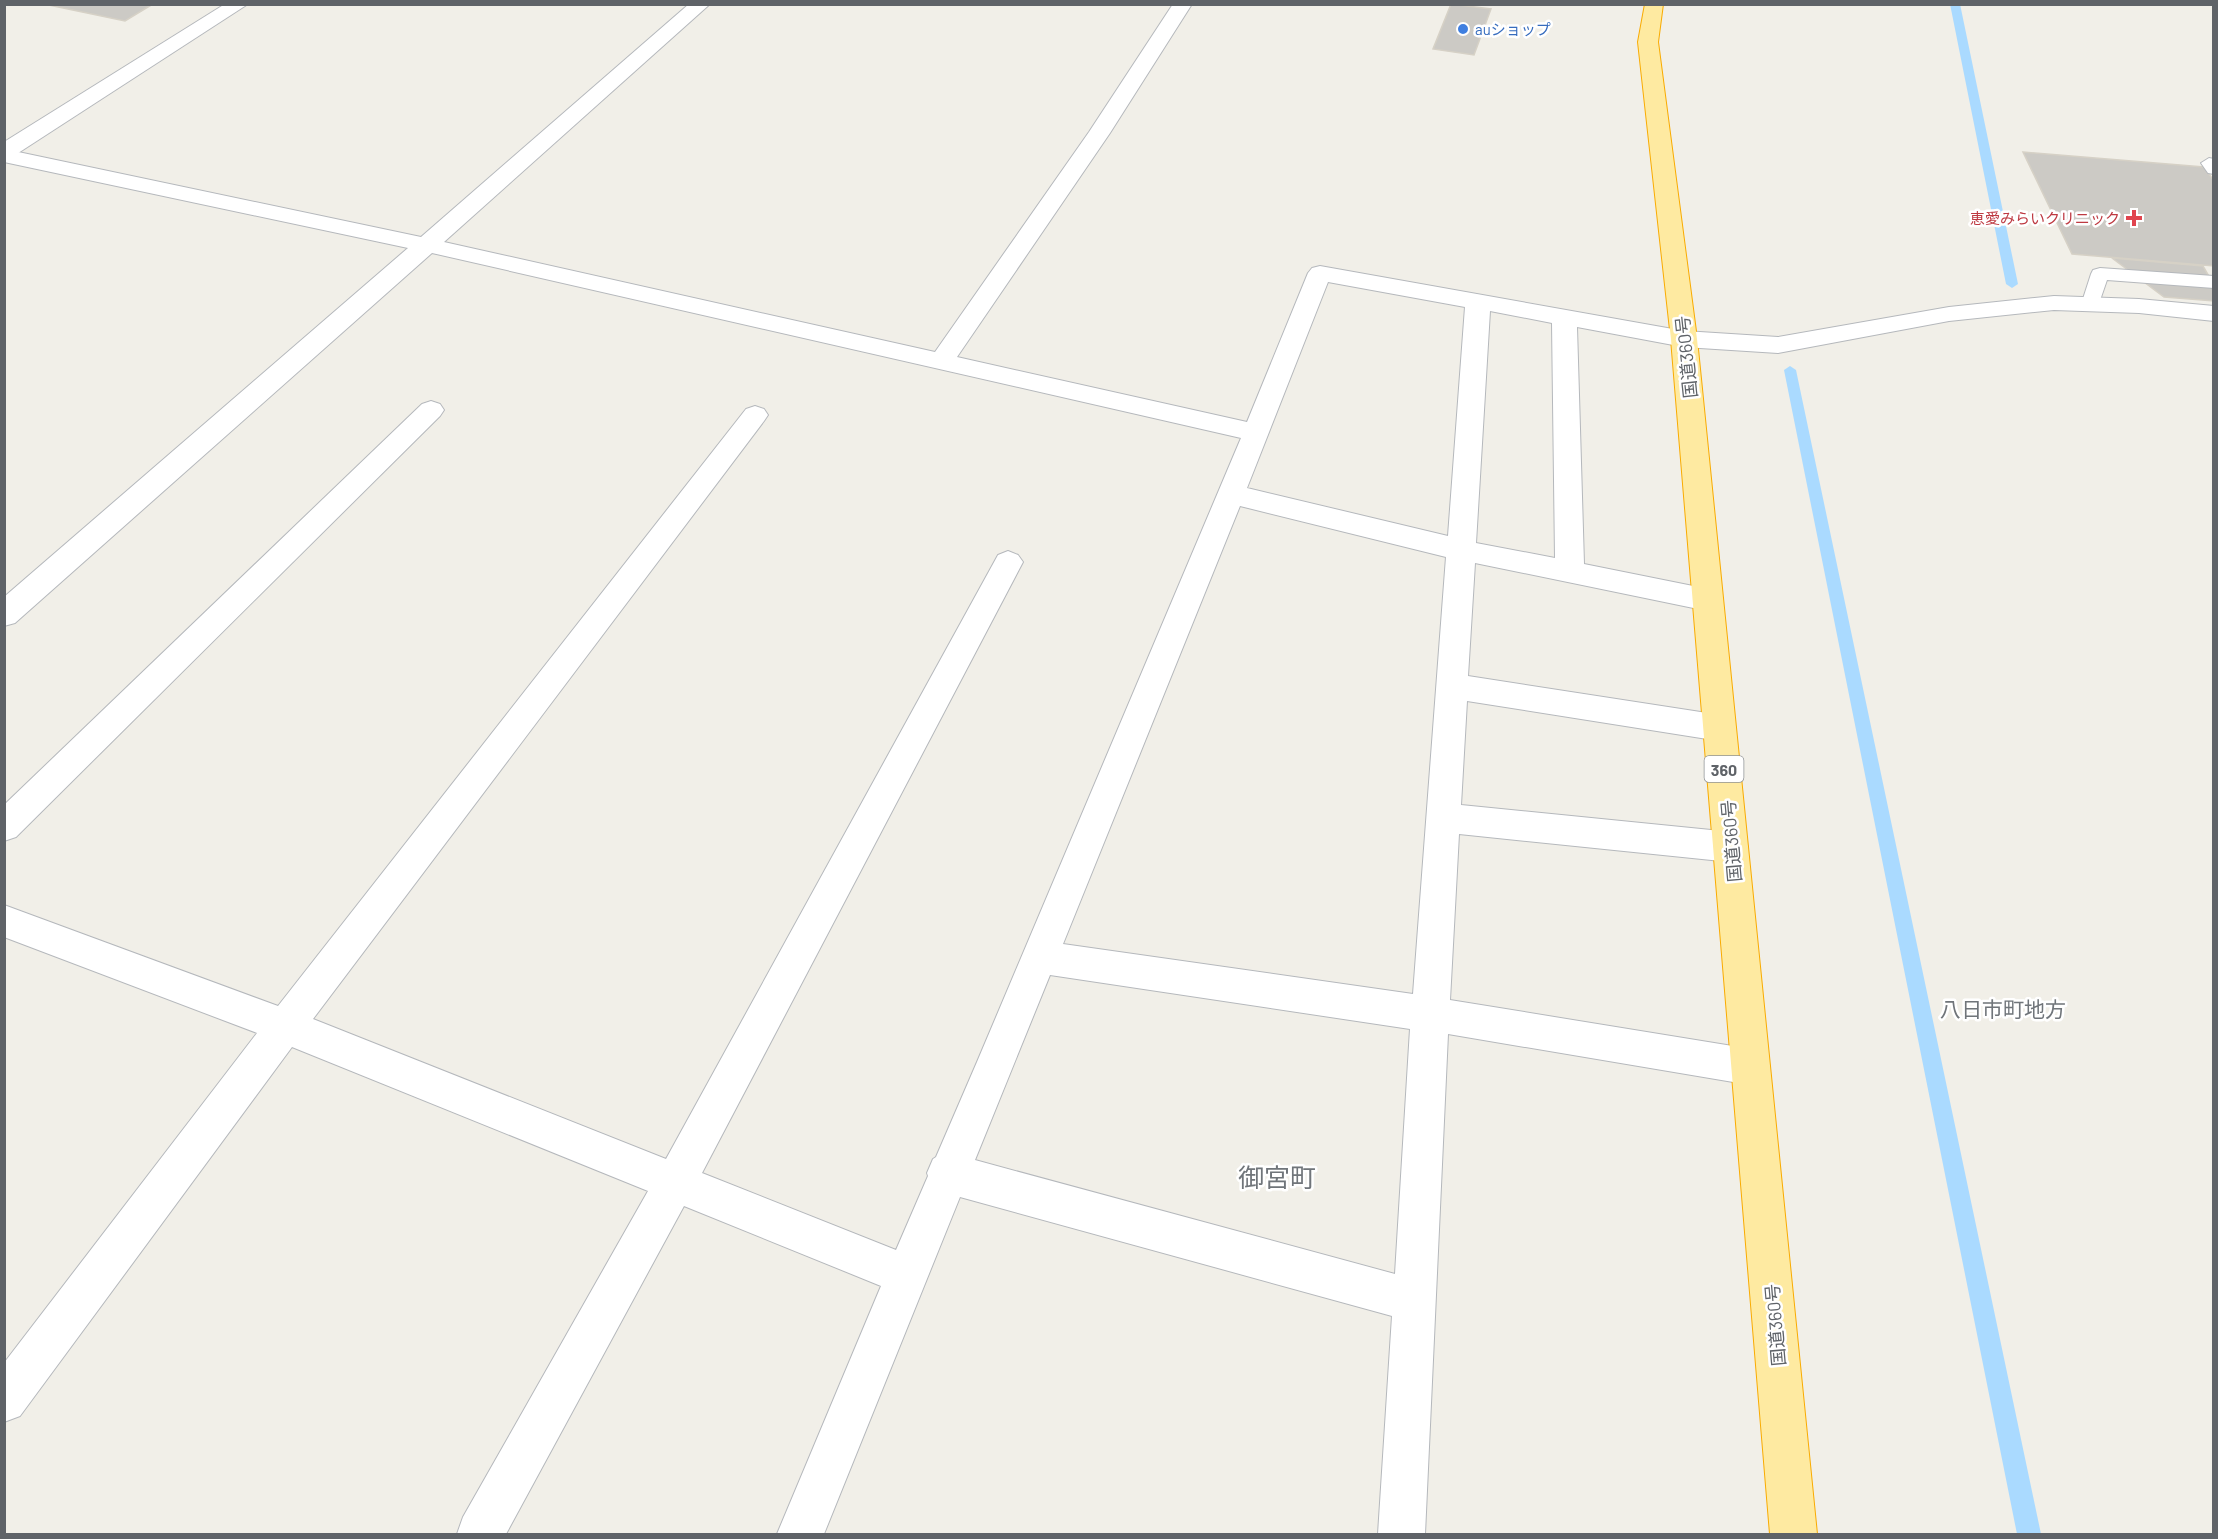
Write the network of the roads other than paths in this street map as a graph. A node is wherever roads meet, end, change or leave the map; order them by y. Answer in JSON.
{"nodes":[{"id":1,"x":239,"y":4,"type":"edge"},
{"id":2,"x":701,"y":4,"type":"edge"},
{"id":3,"x":1183,"y":4,"type":"edge"},
{"id":4,"x":1654,"y":4,"type":"edge"},
{"id":5,"x":4,"y":153,"type":"edge"},
{"id":6,"x":428,"y":245,"type":"junction"},
{"id":7,"x":2214,"y":282,"type":"edge"},
{"id":8,"x":1478,"y":302,"type":"junction"},
{"id":9,"x":2090,"y":305,"type":"junction"},
{"id":10,"x":2214,"y":314,"type":"edge"},
{"id":11,"x":1564,"y":317,"type":"junction"},
{"id":12,"x":1684,"y":339,"type":"junction"},
{"id":13,"x":940,"y":363,"type":"junction"},
{"id":14,"x":431,"y":410,"type":"dead end"},
{"id":15,"x":755,"y":415,"type":"dead end"},
{"id":16,"x":1257,"y":433,"type":"junction"},
{"id":17,"x":1232,"y":494,"type":"junction"},
{"id":18,"x":1461,"y":550,"type":"junction"},
{"id":19,"x":1008,"y":562,"type":"dead end"},
{"id":20,"x":1570,"y":572,"type":"junction"},
{"id":21,"x":1708,"y":600,"type":"junction"},
{"id":22,"x":4,"y":615,"type":"edge"},
{"id":23,"x":1452,"y":686,"type":"junction"},
{"id":24,"x":1720,"y":728,"type":"junction"},
{"id":25,"x":1444,"y":818,"type":"junction"},
{"id":26,"x":4,"y":827,"type":"edge"},
{"id":27,"x":1731,"y":847,"type":"junction"},
{"id":28,"x":4,"y":921,"type":"edge"},
{"id":29,"x":1038,"y":957,"type":"junction"},
{"id":30,"x":1430,"y":1014,"type":"junction"},
{"id":31,"x":285,"y":1026,"type":"junction"},
{"id":32,"x":1751,"y":1067,"type":"junction"},
{"id":33,"x":947,"y":1173,"type":"junction"},
{"id":34,"x":675,"y":1183,"type":"junction"},
{"id":35,"x":905,"y":1275,"type":"junction"},
{"id":36,"x":1414,"y":1301,"type":"junction"},
{"id":37,"x":4,"y":1400,"type":"edge"},
{"id":38,"x":480,"y":1534,"type":"edge"},
{"id":39,"x":801,"y":1534,"type":"edge"},
{"id":40,"x":1402,"y":1534,"type":"edge"},
{"id":41,"x":1794,"y":1534,"type":"edge"}],
"edges":[{"from":1,"to":5,"type":"street"},
{"from":2,"to":6,"type":"street"},
{"from":3,"to":13,"type":"street"},
{"from":4,"to":12,"type":"highway","name":"国道360号","number":"360"},
{"from":5,"to":6,"type":"street"},
{"from":6,"to":13,"type":"street"},
{"from":6,"to":22,"type":"street"},
{"from":7,"to":9,"type":"lane"},
{"from":8,"to":11,"type":"street"},
{"from":8,"to":16,"type":"street"},
{"from":8,"to":18,"type":"street"},
{"from":9,"to":10,"type":"street"},
{"from":9,"to":12,"type":"street"},
{"from":11,"to":12,"type":"street"},
{"from":11,"to":20,"type":"street"},
{"from":12,"to":21,"type":"highway","name":"国道360号","number":"360"},
{"from":13,"to":16,"type":"street"},
{"from":14,"to":26,"type":"street"},
{"from":15,"to":31,"type":"street"},
{"from":16,"to":17,"type":"street"},
{"from":17,"to":18,"type":"street"},
{"from":17,"to":29,"type":"street"},
{"from":18,"to":20,"type":"street"},
{"from":18,"to":23,"type":"street"},
{"from":19,"to":34,"type":"street"},
{"from":20,"to":21,"type":"street"},
{"from":21,"to":24,"type":"highway","name":"国道360号","number":"360"},
{"from":23,"to":24,"type":"street"},
{"from":23,"to":25,"type":"street"},
{"from":24,"to":27,"type":"highway","name":"国道360号","number":"360"},
{"from":25,"to":27,"type":"street"},
{"from":25,"to":30,"type":"street"},
{"from":27,"to":32,"type":"highway","name":"国道360号","number":"360"},
{"from":28,"to":31,"type":"street"},
{"from":29,"to":30,"type":"street"},
{"from":29,"to":33,"type":"street"},
{"from":30,"to":32,"type":"street"},
{"from":30,"to":36,"type":"street"},
{"from":31,"to":34,"type":"street"},
{"from":31,"to":37,"type":"street"},
{"from":32,"to":41,"type":"highway","name":"国道360号","number":"360"},
{"from":33,"to":35,"type":"street"},
{"from":33,"to":36,"type":"street"},
{"from":34,"to":35,"type":"street"},
{"from":34,"to":38,"type":"street"},
{"from":35,"to":39,"type":"street"},
{"from":36,"to":40,"type":"street"}]}
